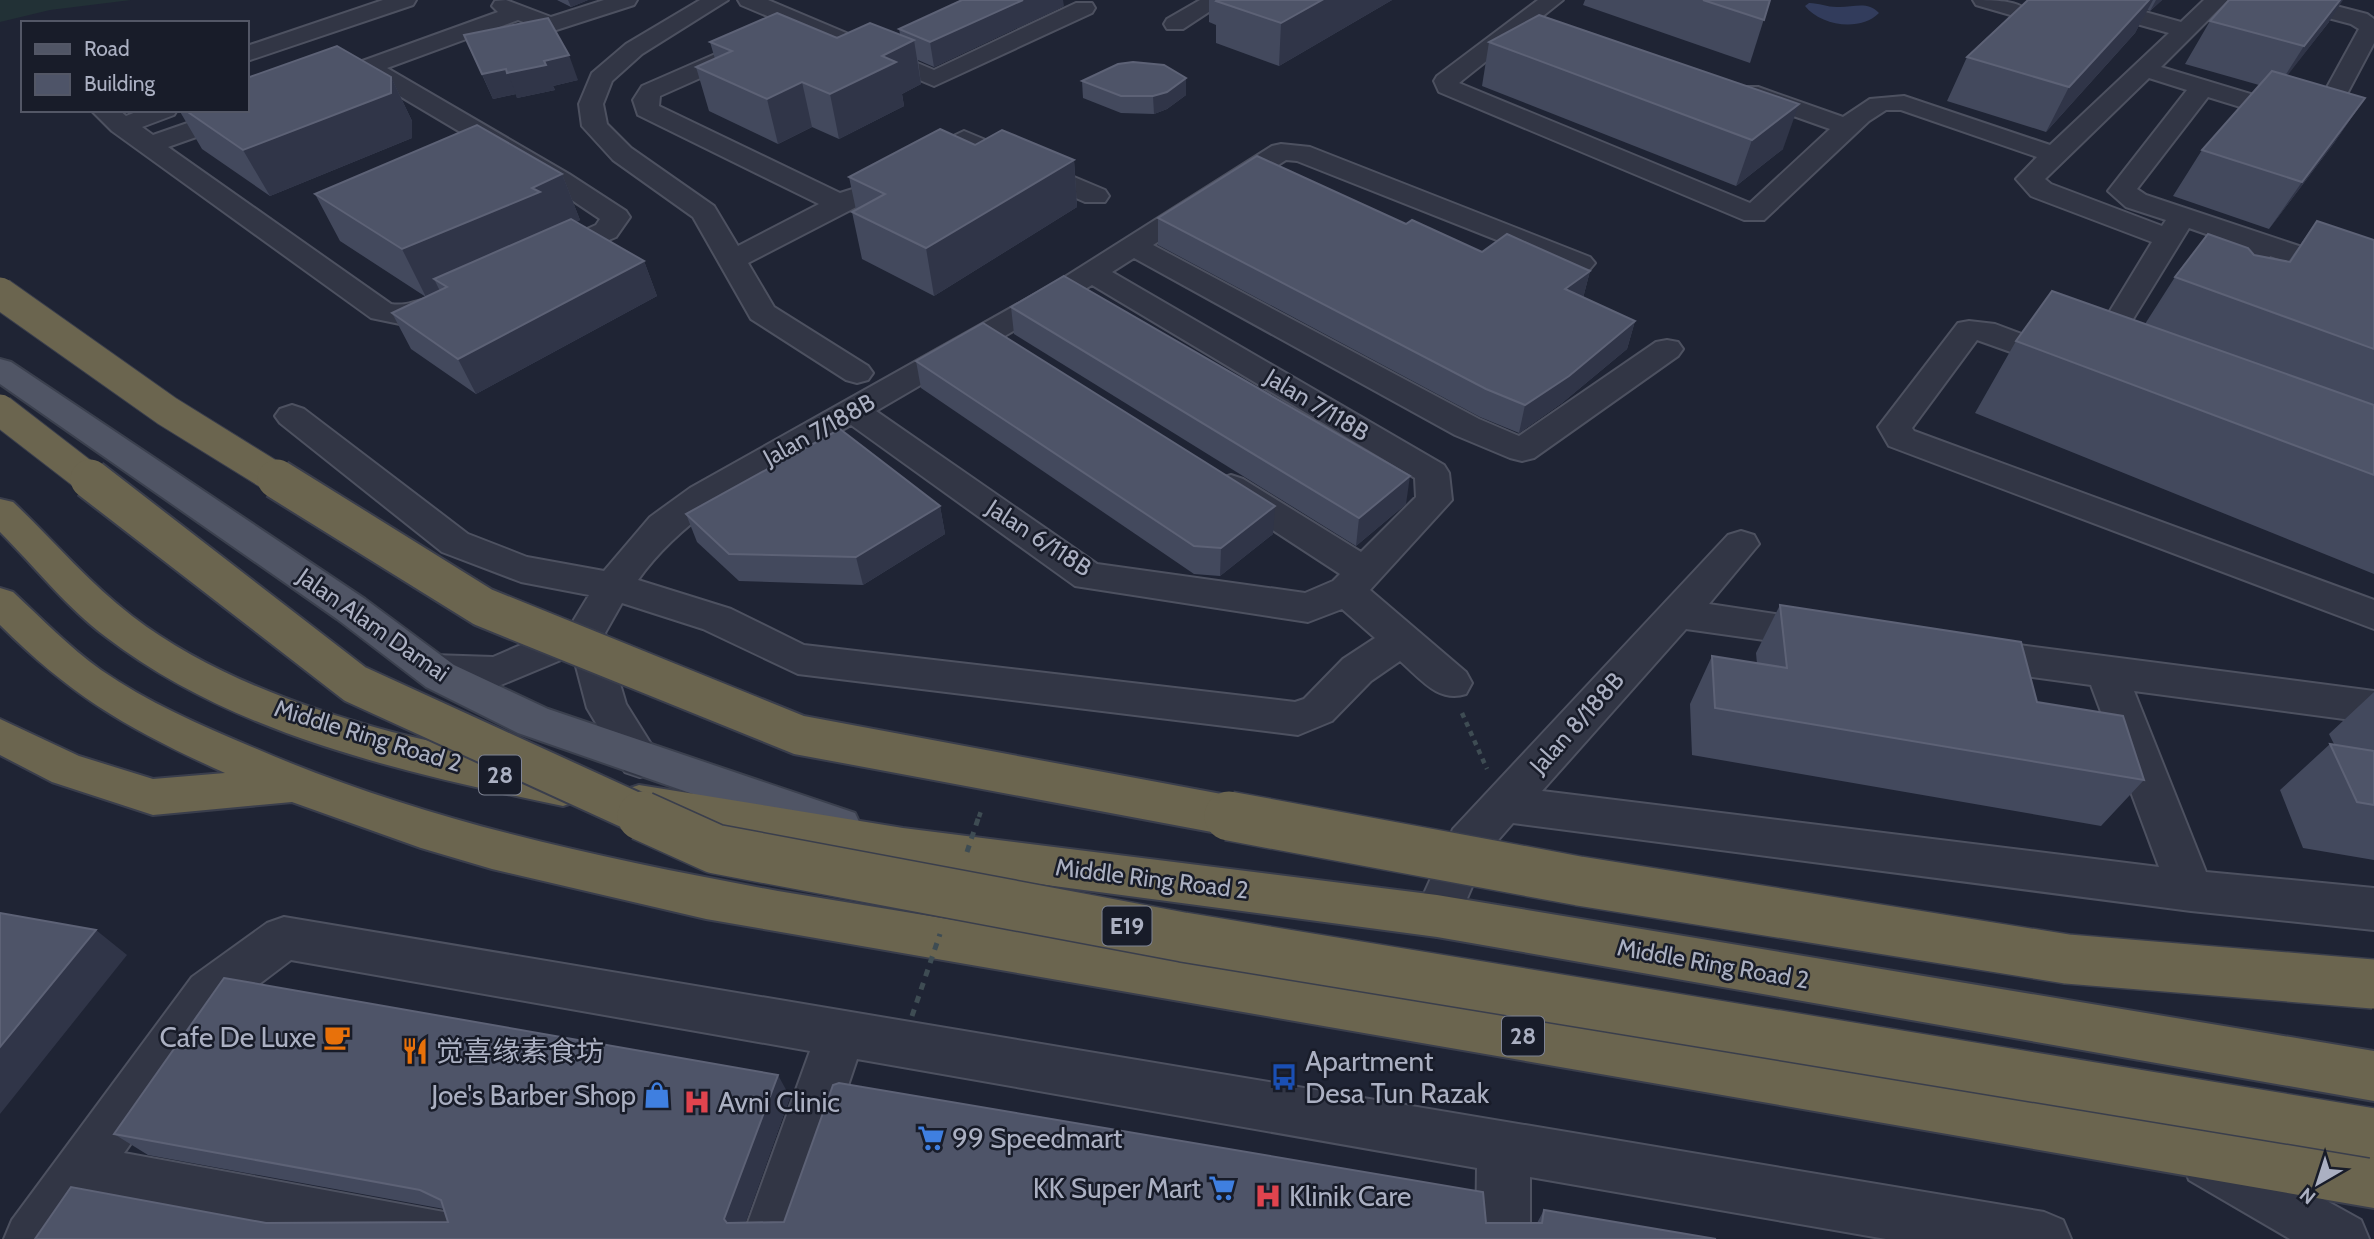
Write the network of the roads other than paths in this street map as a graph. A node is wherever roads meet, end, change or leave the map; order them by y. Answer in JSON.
{"nodes":[{"id":1,"x":405,"y":0,"type":"edge"},
{"id":2,"x":489,"y":0,"type":"edge"},
{"id":3,"x":626,"y":0,"type":"edge"},
{"id":4,"x":717,"y":0,"type":"edge"},
{"id":5,"x":749,"y":0,"type":"edge"},
{"id":6,"x":1064,"y":0,"type":"edge"},
{"id":7,"x":1216,"y":0,"type":"edge"},
{"id":8,"x":1984,"y":0,"type":"edge"},
{"id":9,"x":2077,"y":0,"type":"edge"},
{"id":10,"x":2217,"y":0,"type":"edge"},
{"id":11,"x":2287,"y":0,"type":"edge"},
{"id":12,"x":1543,"y":8,"type":"edge"},
{"id":13,"x":2014,"y":9,"type":"edge"},
{"id":14,"x":516,"y":13,"type":"junction"},
{"id":15,"x":1175,"y":24,"type":"dead end"},
{"id":16,"x":1560,"y":24,"type":"edge"},
{"id":17,"x":2185,"y":30,"type":"junction"},
{"id":18,"x":1502,"y":37,"type":"junction"},
{"id":19,"x":888,"y":39,"type":"edge"},
{"id":20,"x":1528,"y":46,"type":"edge"},
{"id":21,"x":864,"y":50,"type":"junction"},
{"id":22,"x":248,"y":54,"type":"edge"},
{"id":23,"x":824,"y":57,"type":"edge"},
{"id":24,"x":368,"y":67,"type":"junction"},
{"id":25,"x":847,"y":68,"type":"edge"},
{"id":26,"x":2144,"y":69,"type":"junction"},
{"id":27,"x":329,"y":81,"type":"edge"},
{"id":28,"x":1729,"y":85,"type":"edge"},
{"id":29,"x":2202,"y":88,"type":"junction"},
{"id":30,"x":265,"y":104,"type":"edge"},
{"id":31,"x":248,"y":110,"type":"edge"},
{"id":32,"x":152,"y":112,"type":"edge"},
{"id":33,"x":243,"y":112,"type":"edge"},
{"id":34,"x":112,"y":118,"type":"edge"},
{"id":35,"x":1847,"y":127,"type":"junction"},
{"id":36,"x":1796,"y":142,"type":"edge"},
{"id":37,"x":150,"y":145,"type":"junction"},
{"id":38,"x":1821,"y":151,"type":"junction"},
{"id":39,"x":2056,"y":155,"type":"junction"},
{"id":40,"x":591,"y":167,"type":"junction"},
{"id":41,"x":1095,"y":196,"type":"dead end"},
{"id":42,"x":841,"y":204,"type":"junction"},
{"id":43,"x":2175,"y":228,"type":"junction"},
{"id":44,"x":2263,"y":244,"type":"junction"},
{"id":45,"x":1133,"y":246,"type":"junction"},
{"id":46,"x":730,"y":261,"type":"junction"},
{"id":47,"x":1580,"y":262,"type":"dead end"},
{"id":48,"x":530,"y":265,"type":"edge"},
{"id":49,"x":1092,"y":273,"type":"junction"},
{"id":50,"x":2374,"y":281,"type":"edge"},
{"id":51,"x":0,"y":293,"type":"edge"},
{"id":52,"x":467,"y":293,"type":"edge"},
{"id":53,"x":2233,"y":294,"type":"edge"},
{"id":54,"x":988,"y":334,"type":"junction"},
{"id":55,"x":1667,"y":349,"type":"dead end"},
{"id":56,"x":1024,"y":356,"type":"edge"},
{"id":57,"x":2169,"y":357,"type":"edge"},
{"id":58,"x":0,"y":369,"type":"edge"},
{"id":59,"x":2088,"y":370,"type":"edge"},
{"id":60,"x":857,"y":373,"type":"dead end"},
{"id":61,"x":0,"y":411,"type":"edge"},
{"id":62,"x":853,"y":411,"type":"junction"},
{"id":63,"x":292,"y":416,"type":"dead end"},
{"id":64,"x":1200,"y":468,"type":"edge"},
{"id":65,"x":0,"y":511,"type":"edge"},
{"id":66,"x":1741,"y":544,"type":"dead end"},
{"id":67,"x":1356,"y":581,"type":"junction"},
{"id":68,"x":613,"y":586,"type":"junction"},
{"id":69,"x":0,"y":602,"type":"edge"},
{"id":70,"x":1677,"y":614,"type":"junction"},
{"id":71,"x":2374,"y":615,"type":"edge"},
{"id":72,"x":586,"y":633,"type":"junction"},
{"id":73,"x":1403,"y":639,"type":"junction"},
{"id":74,"x":1857,"y":639,"type":"edge"},
{"id":75,"x":1940,"y":650,"type":"edge"},
{"id":76,"x":433,"y":670,"type":"junction"},
{"id":77,"x":2106,"y":673,"type":"junction"},
{"id":78,"x":1451,"y":683,"type":"road end"},
{"id":79,"x":2374,"y":706,"type":"edge"},
{"id":80,"x":0,"y":736,"type":"edge"},
{"id":81,"x":640,"y":760,"type":"junction"},
{"id":82,"x":291,"y":785,"type":"junction"},
{"id":83,"x":1504,"y":804,"type":"junction"},
{"id":84,"x":904,"y":846,"type":"junction"},
{"id":85,"x":2191,"y":891,"type":"junction"},
{"id":86,"x":2374,"y":909,"type":"edge"},
{"id":87,"x":1437,"y":916,"type":"junction"},
{"id":88,"x":2374,"y":984,"type":"edge"},
{"id":89,"x":841,"y":1033,"type":"junction"},
{"id":90,"x":2374,"y":1076,"type":"edge"},
{"id":91,"x":2374,"y":1133,"type":"edge"},
{"id":92,"x":1504,"y":1147,"type":"junction"},
{"id":93,"x":2183,"y":1147,"type":"junction"},
{"id":94,"x":79,"y":1172,"type":"junction"},
{"id":95,"x":2374,"y":1181,"type":"edge"},
{"id":96,"x":31,"y":1239,"type":"edge"},
{"id":97,"x":444,"y":1239,"type":"edge"},
{"id":98,"x":769,"y":1239,"type":"edge"},
{"id":99,"x":1503,"y":1239,"type":"edge"},
{"id":100,"x":2044,"y":1239,"type":"edge"},
{"id":101,"x":2342,"y":1239,"type":"edge"}],
"edges":[{"from":1,"to":22,"type":"street"},
{"from":2,"to":14,"type":"street"},
{"from":3,"to":14,"type":"street"},
{"from":4,"to":40,"type":"street"},
{"from":5,"to":21,"type":"street"},
{"from":6,"to":21,"type":"street"},
{"from":7,"to":15,"type":"street"},
{"from":8,"to":13,"type":"street"},
{"from":9,"to":17,"type":"street"},
{"from":10,"to":17,"type":"street"},
{"from":11,"to":29,"type":"street"},
{"from":12,"to":16,"type":"street"},
{"from":12,"to":18,"type":"street"},
{"from":14,"to":24,"type":"street"},
{"from":17,"to":26,"type":"street"},
{"from":18,"to":20,"type":"street"},
{"from":18,"to":38,"type":"street"},
{"from":19,"to":21,"type":"street"},
{"from":21,"to":25,"type":"street"},
{"from":23,"to":42,"type":"street"},
{"from":24,"to":27,"type":"street"},
{"from":24,"to":40,"type":"street"},
{"from":26,"to":29,"type":"street"},
{"from":26,"to":39,"type":"street"},
{"from":28,"to":35,"type":"street"},
{"from":29,"to":43,"type":"street"},
{"from":30,"to":31,"type":"street"},
{"from":32,"to":34,"type":"street"},
{"from":33,"to":37,"type":"street"},
{"from":34,"to":37,"type":"street"},
{"from":35,"to":38,"type":"street"},
{"from":35,"to":39,"type":"street"},
{"from":36,"to":38,"type":"street"},
{"from":37,"to":52,"type":"street"},
{"from":39,"to":43,"type":"street"},
{"from":40,"to":46,"type":"street"},
{"from":40,"to":48,"type":"street"},
{"from":41,"to":42,"type":"street"},
{"from":42,"to":46,"type":"street"},
{"from":43,"to":44,"type":"street"},
{"from":43,"to":57,"type":"street"},
{"from":44,"to":50,"type":"street"},
{"from":44,"to":53,"type":"street"},
{"from":45,"to":47,"type":"street","name":"Jalan 7/188B"},
{"from":45,"to":49,"type":"street","name":"Jalan 7/188B"},
{"from":45,"to":55,"type":"street"},
{"from":46,"to":60,"type":"street"},
{"from":49,"to":54,"type":"street","name":"Jalan 7/188B"},
{"from":49,"to":67,"type":"street","name":"Jalan 7/118B"},
{"from":51,"to":88,"type":"highway","bridge":true},
{"from":54,"to":56,"type":"street"},
{"from":54,"to":62,"type":"street","name":"Jalan 7/188B"},
{"from":58,"to":76,"type":"main road","name":"Jalan Alam Damai"},
{"from":59,"to":71,"type":"street"},
{"from":61,"to":91,"type":"highway","number":"E19","bridge":true},
{"from":62,"to":67,"type":"street","name":"Jalan 6/118B"},
{"from":62,"to":68,"type":"street","name":"Jalan 7/188B"},
{"from":63,"to":68,"type":"street"},
{"from":64,"to":67,"type":"street"},
{"from":65,"to":84,"type":"highway","name":"Middle Ring Road 2","number":"28"},
{"from":66,"to":70,"type":"street","name":"Jalan 8/188B"},
{"from":67,"to":73,"type":"street"},
{"from":68,"to":72,"type":"street","name":"Jalan 7/188B"},
{"from":68,"to":73,"type":"street"},
{"from":69,"to":82,"type":"highway","number":"28"},
{"from":70,"to":74,"type":"street"},
{"from":70,"to":83,"type":"street","name":"Jalan 8/188B"},
{"from":72,"to":76,"type":"street"},
{"from":72,"to":81,"type":"street"},
{"from":73,"to":78,"type":"street"},
{"from":75,"to":77,"type":"street"},
{"from":76,"to":81,"type":"main road","name":"Jalan Alam Damai"},
{"from":77,"to":79,"type":"street"},
{"from":77,"to":85,"type":"street"},
{"from":80,"to":82,"type":"highway"},
{"from":81,"to":84,"type":"main road","name":"Jalan Alam Damai"},
{"from":82,"to":93,"type":"highway","number":"28"},
{"from":83,"to":85,"type":"street"},
{"from":83,"to":87,"type":"street","name":"Jalan 8/188B"},
{"from":84,"to":87,"type":"highway","name":"Middle Ring Road 2","number":"28"},
{"from":85,"to":86,"type":"street"},
{"from":87,"to":90,"type":"highway","name":"Middle Ring Road 2","number":"28"},
{"from":89,"to":92,"type":"street"},
{"from":89,"to":94,"type":"street"},
{"from":89,"to":98,"type":"street"},
{"from":92,"to":99,"type":"street"},
{"from":92,"to":100,"type":"street"},
{"from":93,"to":95,"type":"highway","number":"28"},
{"from":93,"to":101,"type":"street"},
{"from":94,"to":96,"type":"street"},
{"from":94,"to":97,"type":"street"}]}
